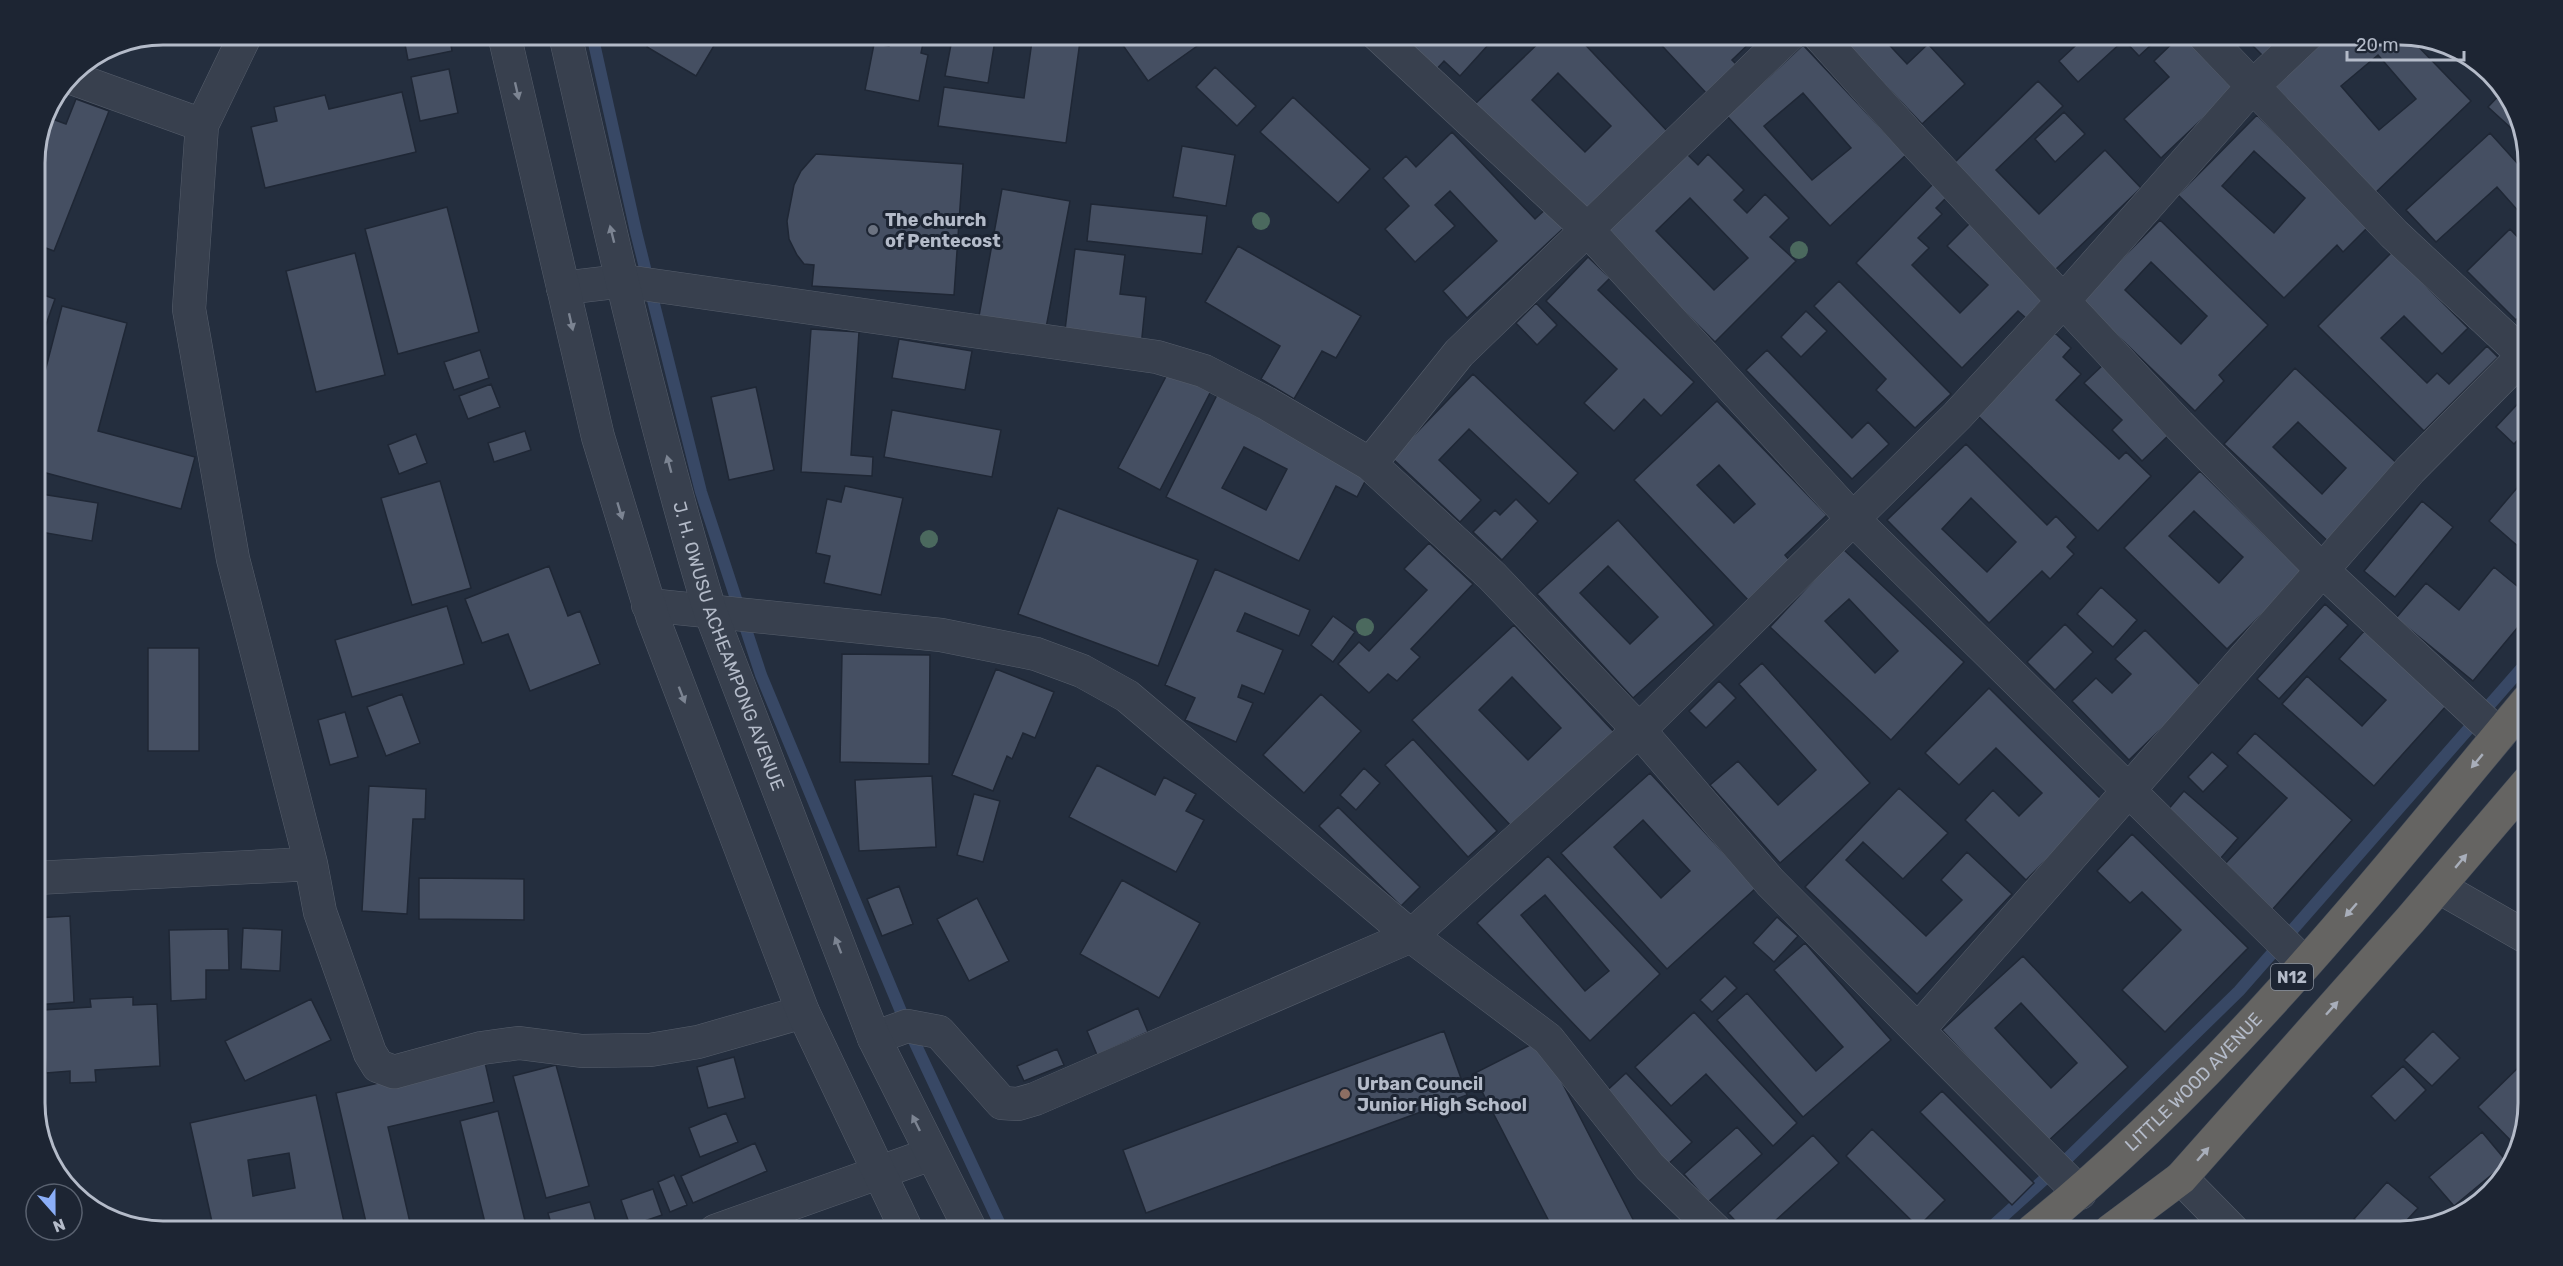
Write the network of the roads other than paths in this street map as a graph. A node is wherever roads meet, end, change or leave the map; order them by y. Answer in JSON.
{"nodes":[{"id":1,"x":241,"y":45,"type":"edge"},
{"id":2,"x":507,"y":45,"type":"edge"},
{"id":3,"x":568,"y":45,"type":"edge"},
{"id":4,"x":1389,"y":45,"type":"edge"},
{"id":5,"x":1778,"y":45,"type":"edge"},
{"id":6,"x":1828,"y":45,"type":"edge"},
{"id":7,"x":2213,"y":45,"type":"edge"},
{"id":8,"x":2296,"y":45,"type":"edge"},
{"id":9,"x":78,"y":80,"type":"edge"},
{"id":10,"x":2252,"y":87,"type":"junction"},
{"id":11,"x":202,"y":124,"type":"junction"},
{"id":12,"x":1586,"y":228,"type":"junction"},
{"id":13,"x":623,"y":281,"type":"junction"},
{"id":14,"x":563,"y":288,"type":"junction"},
{"id":15,"x":2064,"y":300,"type":"junction"},
{"id":16,"x":2518,"y":347,"type":"edge"},
{"id":17,"x":2518,"y":364,"type":"edge"},
{"id":18,"x":1370,"y":464,"type":"junction"},
{"id":19,"x":1853,"y":519,"type":"junction"},
{"id":20,"x":2322,"y":569,"type":"junction"},
{"id":21,"x":648,"y":605,"type":"junction"},
{"id":22,"x":710,"y":611,"type":"junction"},
{"id":23,"x":2518,"y":712,"type":"edge"},
{"id":24,"x":1640,"y":730,"type":"junction"},
{"id":25,"x":2499,"y":735,"type":"junction"},
{"id":26,"x":2128,"y":792,"type":"junction"},
{"id":27,"x":2518,"y":794,"type":"edge"},
{"id":28,"x":311,"y":864,"type":"junction"},
{"id":29,"x":45,"y":877,"type":"edge"},
{"id":30,"x":2439,"y":886,"type":"junction"},
{"id":31,"x":2518,"y":932,"type":"edge"},
{"id":32,"x":1411,"y":936,"type":"junction"},
{"id":33,"x":2304,"y":963,"type":"junction"},
{"id":34,"x":803,"y":1012,"type":"junction"},
{"id":35,"x":1918,"y":1030,"type":"junction"},
{"id":36,"x":874,"y":1038,"type":"junction"},
{"id":37,"x":931,"y":1154,"type":"junction"},
{"id":38,"x":879,"y":1174,"type":"junction"},
{"id":39,"x":2181,"y":1178,"type":"junction"},
{"id":40,"x":2080,"y":1193,"type":"junction"},
{"id":41,"x":746,"y":1221,"type":"edge"},
{"id":42,"x":902,"y":1221,"type":"edge"},
{"id":43,"x":965,"y":1221,"type":"edge"},
{"id":44,"x":1705,"y":1221,"type":"edge"},
{"id":45,"x":2046,"y":1221,"type":"edge"},
{"id":46,"x":2124,"y":1221,"type":"edge"},
{"id":47,"x":2222,"y":1221,"type":"edge"}],
"edges":[{"from":1,"to":11,"type":"street"},
{"from":2,"to":14,"type":"street","one_way":true},
{"from":13,"to":3,"type":"street","name":"J. H. OWUSU ACHEAMPONG AVENUE","one_way":true},
{"from":4,"to":12,"type":"street"},
{"from":5,"to":12,"type":"street"},
{"from":6,"to":15,"type":"street"},
{"from":7,"to":10,"type":"street"},
{"from":8,"to":10,"type":"street"},
{"from":9,"to":11,"type":"street"},
{"from":10,"to":15,"type":"street"},
{"from":10,"to":16,"type":"street"},
{"from":11,"to":28,"type":"street"},
{"from":12,"to":18,"type":"street"},
{"from":12,"to":19,"type":"street"},
{"from":13,"to":14,"type":"street"},
{"from":13,"to":18,"type":"street"},
{"from":22,"to":13,"type":"street","name":"J. H. OWUSU ACHEAMPONG AVENUE","one_way":true},
{"from":14,"to":21,"type":"street","one_way":true},
{"from":15,"to":19,"type":"street"},
{"from":15,"to":20,"type":"street"},
{"from":17,"to":20,"type":"street"},
{"from":18,"to":24,"type":"street"},
{"from":19,"to":24,"type":"street"},
{"from":19,"to":26,"type":"street"},
{"from":20,"to":25,"type":"street"},
{"from":20,"to":26,"type":"street"},
{"from":21,"to":22,"type":"street"},
{"from":21,"to":34,"type":"street","one_way":true},
{"from":22,"to":32,"type":"street"},
{"from":36,"to":22,"type":"street","name":"J. H. OWUSU ACHEAMPONG AVENUE","one_way":true},
{"from":23,"to":25,"type":"highway","name":"LITTLE WOOD AVENUE","number":"N12"},
{"from":24,"to":32,"type":"street"},
{"from":24,"to":35,"type":"street"},
{"from":25,"to":33,"type":"highway","name":"LITTLE WOOD AVENUE","number":"N12","one_way":true},
{"from":26,"to":33,"type":"street"},
{"from":26,"to":35,"type":"street"},
{"from":30,"to":27,"type":"highway","number":"N12","one_way":true},
{"from":28,"to":29,"type":"street"},
{"from":28,"to":34,"type":"street"},
{"from":30,"to":31,"type":"street"},
{"from":39,"to":30,"type":"highway","number":"N12","one_way":true},
{"from":32,"to":36,"type":"street"},
{"from":32,"to":44,"type":"street"},
{"from":33,"to":40,"type":"highway","name":"LITTLE WOOD AVENUE","number":"N12"},
{"from":34,"to":38,"type":"street"},
{"from":35,"to":40,"type":"street"},
{"from":37,"to":36,"type":"street","name":"J. H. OWUSU ACHEAMPONG AVENUE","one_way":true},
{"from":37,"to":38,"type":"street"},
{"from":37,"to":43,"type":"street","name":"J. H. OWUSU ACHEAMPONG AVENUE"},
{"from":38,"to":41,"type":"street"},
{"from":38,"to":42,"type":"street"},
{"from":39,"to":46,"type":"highway","number":"N12"},
{"from":39,"to":47,"type":"street"},
{"from":40,"to":45,"type":"highway","name":"LITTLE WOOD AVENUE","number":"N12"}]}
